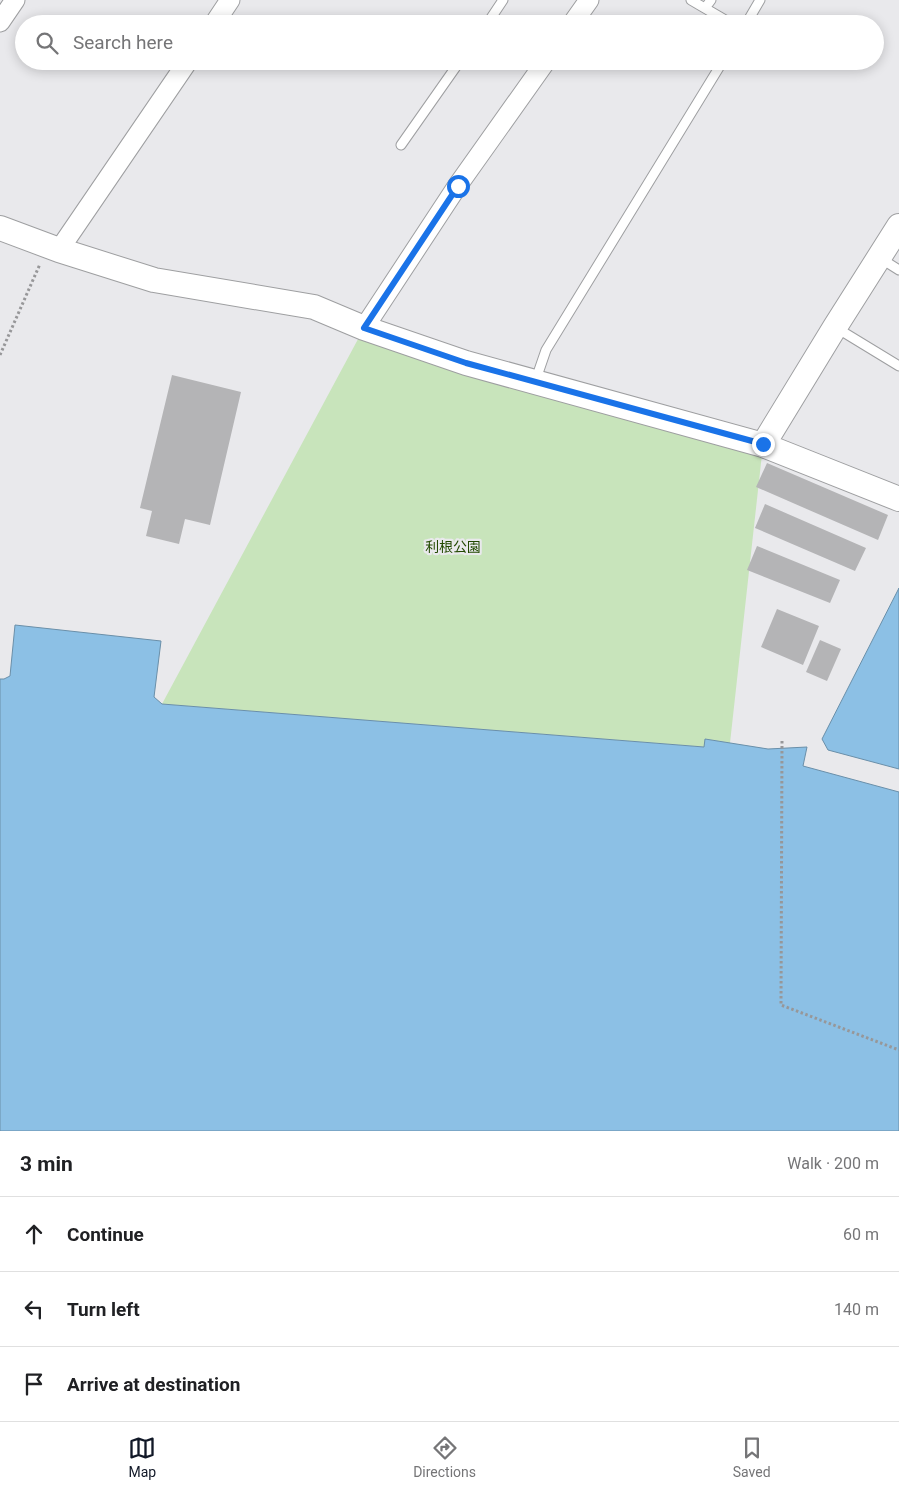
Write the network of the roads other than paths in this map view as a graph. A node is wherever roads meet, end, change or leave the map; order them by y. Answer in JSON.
{"nodes":[{"id":1,"x":15,"y":0,"type":"edge"},
{"id":2,"x":230,"y":0,"type":"edge"},
{"id":3,"x":503,"y":0,"type":"edge"},
{"id":4,"x":588,"y":0,"type":"edge"},
{"id":5,"x":691,"y":0,"type":"edge"},
{"id":6,"x":711,"y":0,"type":"edge"},
{"id":7,"x":760,"y":0,"type":"edge"},
{"id":8,"x":705,"y":8,"type":"junction"},
{"id":9,"x":220,"y":15,"type":"edge"},
{"id":10,"x":493,"y":15,"type":"edge"},
{"id":11,"x":578,"y":15,"type":"edge"},
{"id":12,"x":717,"y":15,"type":"edge"},
{"id":13,"x":751,"y":15,"type":"edge"},
{"id":14,"x":0,"y":22,"type":"edge"},
{"id":15,"x":182,"y":70,"type":"edge"},
{"id":16,"x":454,"y":70,"type":"edge"},
{"id":17,"x":540,"y":70,"type":"edge"},
{"id":18,"x":717,"y":70,"type":"edge"},
{"id":19,"x":401,"y":146,"type":"dead end"},
{"id":20,"x":899,"y":226,"type":"edge"},
{"id":21,"x":0,"y":228,"type":"edge"},
{"id":22,"x":54,"y":248,"type":"junction"},
{"id":23,"x":889,"y":264,"type":"edge"},
{"id":24,"x":834,"y":326,"type":"junction"},
{"id":25,"x":364,"y":328,"type":"junction"},
{"id":26,"x":899,"y":366,"type":"edge"},
{"id":27,"x":535,"y":382,"type":"junction"},
{"id":28,"x":763,"y":444,"type":"junction"},
{"id":29,"x":899,"y":499,"type":"edge"}],
"edges":[{"from":1,"to":14,"type":"street"},
{"from":2,"to":9,"type":"street"},
{"from":3,"to":10,"type":"lane"},
{"from":4,"to":11,"type":"street"},
{"from":5,"to":8,"type":"lane"},
{"from":6,"to":8,"type":"lane"},
{"from":7,"to":13,"type":"lane"},
{"from":8,"to":12,"type":"lane"},
{"from":15,"to":22,"type":"street"},
{"from":16,"to":19,"type":"lane"},
{"from":17,"to":25,"type":"street"},
{"from":18,"to":27,"type":"lane"},
{"from":20,"to":23,"type":"street"},
{"from":21,"to":22,"type":"street"},
{"from":22,"to":25,"type":"street"},
{"from":23,"to":24,"type":"street"},
{"from":24,"to":26,"type":"lane"},
{"from":24,"to":28,"type":"street"},
{"from":25,"to":27,"type":"street"},
{"from":27,"to":28,"type":"street"},
{"from":28,"to":29,"type":"street"}]}
